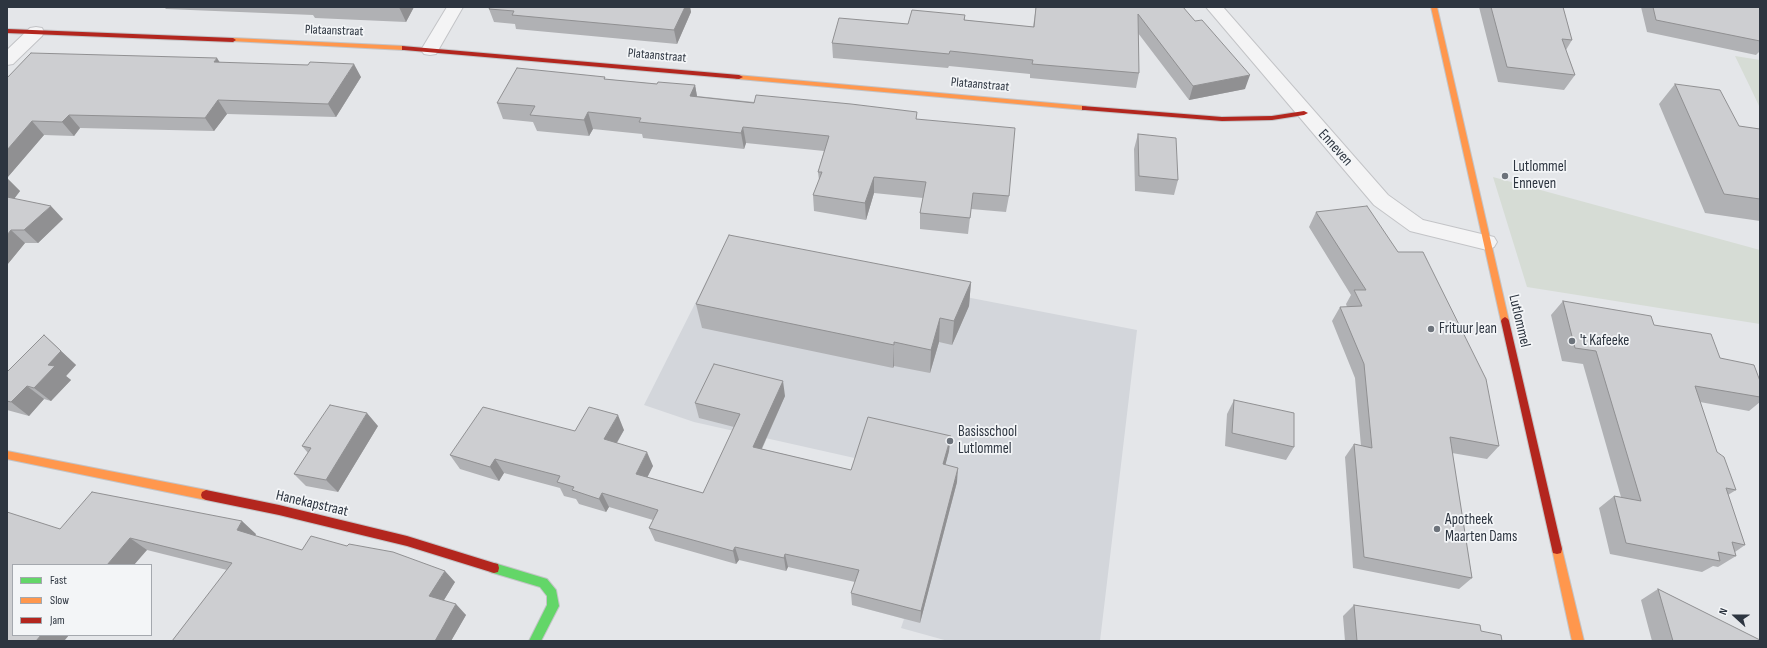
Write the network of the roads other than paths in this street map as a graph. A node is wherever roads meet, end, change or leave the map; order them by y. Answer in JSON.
{"nodes":[{"id":1,"x":455,"y":7,"type":"edge"},
{"id":2,"x":1214,"y":7,"type":"edge"},
{"id":3,"x":1434,"y":7,"type":"edge"},
{"id":4,"x":7,"y":30,"type":"edge"},
{"id":5,"x":36,"y":32,"type":"junction"},
{"id":6,"x":430,"y":50,"type":"junction"},
{"id":7,"x":7,"y":60,"type":"edge"},
{"id":8,"x":1304,"y":113,"type":"junction"},
{"id":9,"x":1487,"y":242,"type":"junction"},
{"id":10,"x":7,"y":455,"type":"edge"},
{"id":11,"x":535,"y":641,"type":"edge"},
{"id":12,"x":1578,"y":641,"type":"edge"}],
"edges":[{"from":1,"to":6,"type":"street"},
{"from":2,"to":8,"type":"street","name":"Enneven"},
{"from":3,"to":9,"type":"street","name":"Lutlommel"},
{"from":4,"to":5,"type":"street","name":"Plataanstraat"},
{"from":5,"to":6,"type":"street","name":"Plataanstraat"},
{"from":5,"to":7,"type":"street"},
{"from":6,"to":8,"type":"street","name":"Plataanstraat"},
{"from":8,"to":9,"type":"street","name":"Enneven"},
{"from":9,"to":12,"type":"street","name":"Lutlommel"},
{"from":10,"to":11,"type":"street","name":"Hanekapstraat"}]}
